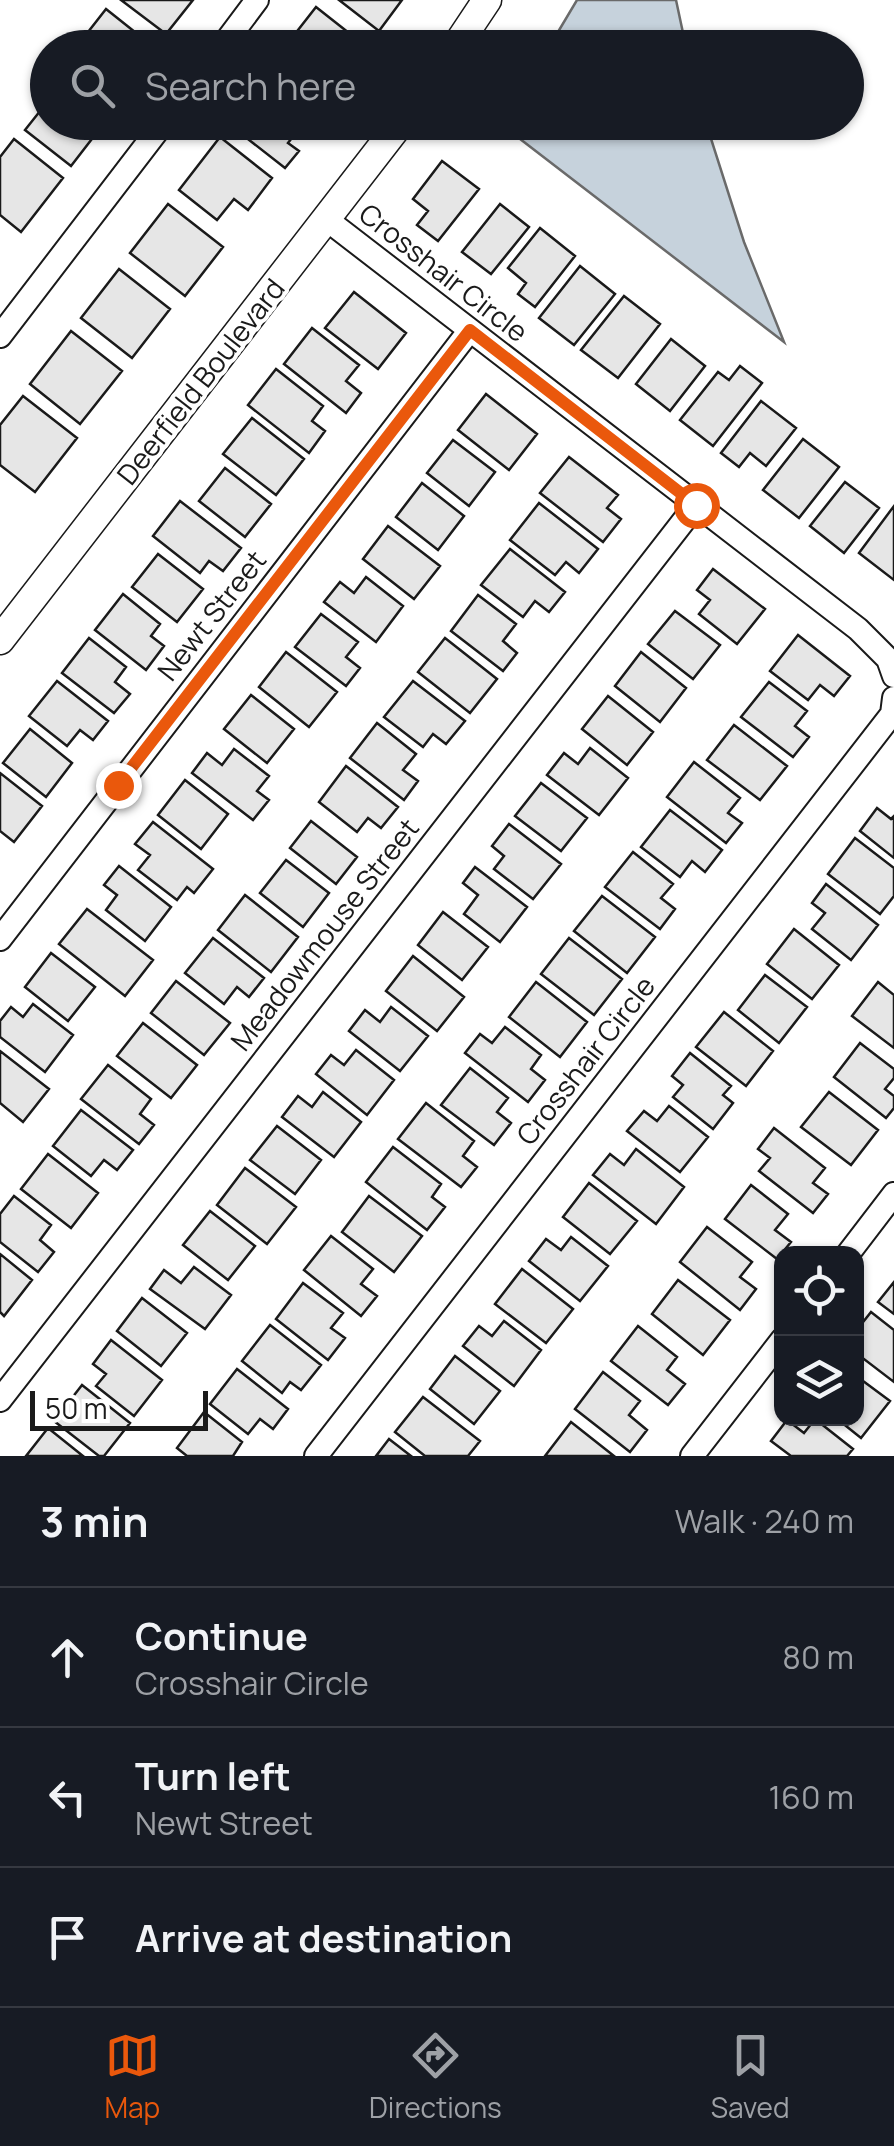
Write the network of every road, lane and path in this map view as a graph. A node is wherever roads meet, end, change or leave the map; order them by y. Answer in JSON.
{"nodes":[{"id":1,"x":257,"y":0,"type":"edge"},
{"id":2,"x":487,"y":0,"type":"edge"},
{"id":3,"x":234,"y":30,"type":"edge"},
{"id":4,"x":467,"y":30,"type":"edge"},
{"id":5,"x":150,"y":140,"type":"edge"},
{"id":6,"x":387,"y":140,"type":"edge"},
{"id":7,"x":326,"y":219,"type":"junction"},
{"id":8,"x":470,"y":330,"type":"junction"},
{"id":9,"x":0,"y":336,"type":"edge"},
{"id":10,"x":696,"y":505,"type":"junction"},
{"id":11,"x":0,"y":640,"type":"edge"},
{"id":12,"x":894,"y":676,"type":"edge"},
{"id":13,"x":894,"y":698,"type":"edge"},
{"id":14,"x":0,"y":938,"type":"edge"},
{"id":15,"x":894,"y":1194,"type":"edge"},
{"id":16,"x":854,"y":1246,"type":"edge"},
{"id":17,"x":774,"y":1350,"type":"edge"},
{"id":18,"x":0,"y":1400,"type":"edge"},
{"id":19,"x":316,"y":1456,"type":"edge"},
{"id":20,"x":692,"y":1456,"type":"edge"}],
"edges":[{"from":1,"to":3,"type":"street"},
{"from":2,"to":4,"type":"street"},
{"from":5,"to":9,"type":"street"},
{"from":6,"to":7,"type":"street","name":"Deerfield Boulevard"},
{"from":7,"to":8,"type":"street","name":"Crosshair Circle"},
{"from":7,"to":11,"type":"street","name":"Deerfield Boulevard"},
{"from":8,"to":10,"type":"street","name":"Crosshair Circle"},
{"from":8,"to":14,"type":"street","name":"Newt Street"},
{"from":10,"to":12,"type":"street","name":"Crosshair Circle"},
{"from":10,"to":18,"type":"street","name":"Meadowmouse Street"},
{"from":13,"to":19,"type":"street","name":"Crosshair Circle"},
{"from":15,"to":16,"type":"street"},
{"from":17,"to":20,"type":"street"}]}
